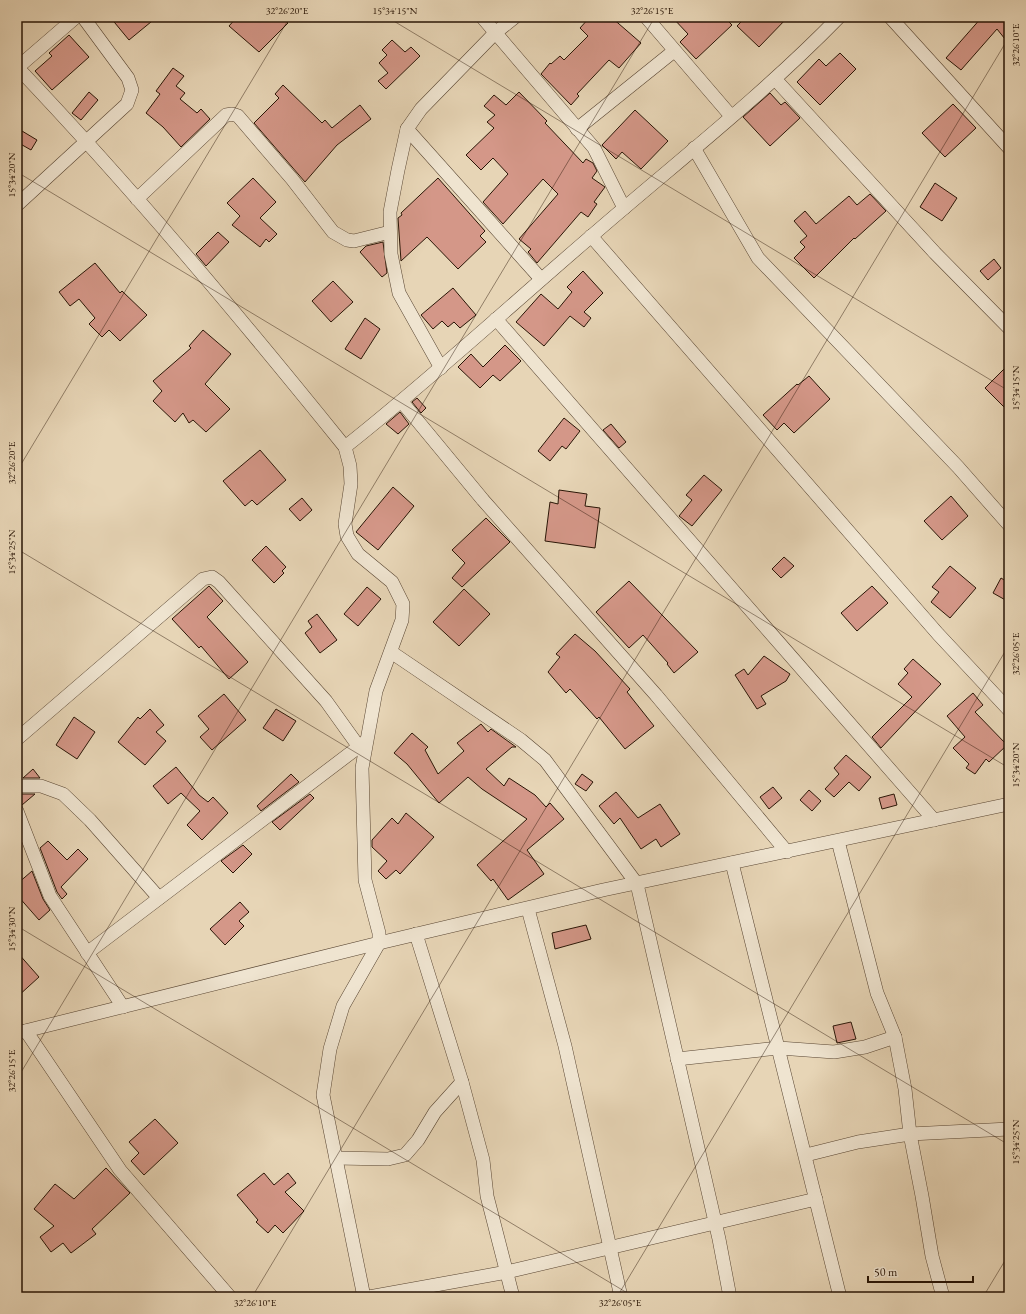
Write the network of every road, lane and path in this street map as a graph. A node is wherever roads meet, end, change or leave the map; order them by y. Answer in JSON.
{"nodes":[{"id":1,"x":76,"y":17,"type":"edge"},
{"id":2,"x":83,"y":17,"type":"edge"},
{"id":3,"x":482,"y":17,"type":"edge"},
{"id":4,"x":515,"y":17,"type":"edge"},
{"id":5,"x":646,"y":17,"type":"edge"},
{"id":6,"x":839,"y":17,"type":"edge"},
{"id":7,"x":890,"y":17,"type":"edge"},
{"id":8,"x":495,"y":33,"type":"junction"},
{"id":9,"x":674,"y":51,"type":"junction"},
{"id":10,"x":17,"y":68,"type":"edge"},
{"id":11,"x":775,"y":79,"type":"junction"},
{"id":12,"x":731,"y":116,"type":"junction"},
{"id":13,"x":407,"y":129,"type":"junction"},
{"id":14,"x":577,"y":129,"type":"junction"},
{"id":15,"x":87,"y":143,"type":"junction"},
{"id":16,"x":694,"y":148,"type":"junction"},
{"id":17,"x":1009,"y":148,"type":"edge"},
{"id":18,"x":137,"y":199,"type":"junction"},
{"id":19,"x":17,"y":205,"type":"edge"},
{"id":20,"x":624,"y":208,"type":"junction"},
{"id":21,"x":390,"y":232,"type":"junction"},
{"id":22,"x":591,"y":236,"type":"junction"},
{"id":23,"x":541,"y":279,"type":"junction"},
{"id":24,"x":496,"y":319,"type":"junction"},
{"id":25,"x":1009,"y":328,"type":"edge"},
{"id":26,"x":441,"y":368,"type":"junction"},
{"id":27,"x":402,"y":402,"type":"junction"},
{"id":28,"x":345,"y":447,"type":"junction"},
{"id":29,"x":1009,"y":525,"type":"edge"},
{"id":30,"x":391,"y":652,"type":"junction"},
{"id":31,"x":1009,"y":710,"type":"edge"},
{"id":32,"x":17,"y":739,"type":"edge"},
{"id":33,"x":363,"y":744,"type":"junction"},
{"id":34,"x":17,"y":786,"type":"edge"},
{"id":35,"x":1009,"y":804,"type":"edge"},
{"id":36,"x":17,"y":811,"type":"edge"},
{"id":37,"x":934,"y":820,"type":"junction"},
{"id":38,"x":838,"y":841,"type":"junction"},
{"id":39,"x":787,"y":852,"type":"junction"},
{"id":40,"x":732,"y":864,"type":"junction"},
{"id":41,"x":637,"y":884,"type":"junction"},
{"id":42,"x":159,"y":898,"type":"junction"},
{"id":43,"x":528,"y":909,"type":"junction"},
{"id":44,"x":416,"y":934,"type":"junction"},
{"id":45,"x":379,"y":943,"type":"junction"},
{"id":46,"x":88,"y":952,"type":"junction"},
{"id":47,"x":123,"y":1007,"type":"junction"},
{"id":48,"x":21,"y":1032,"type":"edge"},
{"id":49,"x":895,"y":1037,"type":"junction"},
{"id":50,"x":779,"y":1048,"type":"junction"},
{"id":51,"x":677,"y":1059,"type":"junction"},
{"id":52,"x":462,"y":1082,"type":"junction"},
{"id":53,"x":1009,"y":1130,"type":"edge"},
{"id":54,"x":910,"y":1134,"type":"junction"},
{"id":55,"x":806,"y":1155,"type":"junction"},
{"id":56,"x":336,"y":1158,"type":"junction"},
{"id":57,"x":816,"y":1199,"type":"junction"},
{"id":58,"x":715,"y":1222,"type":"junction"},
{"id":59,"x":611,"y":1247,"type":"junction"},
{"id":60,"x":507,"y":1272,"type":"junction"},
{"id":61,"x":230,"y":1297,"type":"edge"},
{"id":62,"x":364,"y":1297,"type":"edge"},
{"id":63,"x":368,"y":1297,"type":"edge"},
{"id":64,"x":513,"y":1297,"type":"edge"},
{"id":65,"x":621,"y":1297,"type":"edge"},
{"id":66,"x":730,"y":1297,"type":"edge"},
{"id":67,"x":840,"y":1297,"type":"edge"},
{"id":68,"x":943,"y":1297,"type":"edge"}],
"edges":[{"from":1,"to":10,"type":"street"},
{"from":2,"to":15,"type":"street"},
{"from":3,"to":8,"type":"street"},
{"from":4,"to":8,"type":"street"},
{"from":5,"to":9,"type":"street"},
{"from":6,"to":11,"type":"street"},
{"from":7,"to":17,"type":"street"},
{"from":8,"to":13,"type":"street"},
{"from":8,"to":14,"type":"street"},
{"from":9,"to":12,"type":"street"},
{"from":9,"to":14,"type":"street"},
{"from":10,"to":15,"type":"street"},
{"from":11,"to":12,"type":"street"},
{"from":11,"to":25,"type":"street"},
{"from":12,"to":16,"type":"street"},
{"from":13,"to":21,"type":"street"},
{"from":13,"to":23,"type":"street"},
{"from":14,"to":20,"type":"street"},
{"from":15,"to":18,"type":"street"},
{"from":15,"to":19,"type":"street"},
{"from":16,"to":20,"type":"street"},
{"from":16,"to":29,"type":"street"},
{"from":18,"to":21,"type":"street"},
{"from":18,"to":28,"type":"street"},
{"from":20,"to":22,"type":"street"},
{"from":21,"to":26,"type":"street"},
{"from":22,"to":23,"type":"street"},
{"from":22,"to":31,"type":"street"},
{"from":23,"to":24,"type":"street"},
{"from":24,"to":26,"type":"street"},
{"from":24,"to":37,"type":"street"},
{"from":26,"to":27,"type":"street"},
{"from":27,"to":28,"type":"street"},
{"from":27,"to":39,"type":"street"},
{"from":28,"to":30,"type":"street"},
{"from":30,"to":33,"type":"street"},
{"from":30,"to":41,"type":"street"},
{"from":32,"to":33,"type":"street"},
{"from":33,"to":42,"type":"street"},
{"from":33,"to":45,"type":"street"},
{"from":34,"to":42,"type":"street"},
{"from":35,"to":37,"type":"street"},
{"from":36,"to":46,"type":"street"},
{"from":37,"to":38,"type":"street"},
{"from":38,"to":39,"type":"street"},
{"from":38,"to":49,"type":"street"},
{"from":39,"to":40,"type":"street"},
{"from":40,"to":41,"type":"street"},
{"from":40,"to":50,"type":"street"},
{"from":41,"to":43,"type":"street"},
{"from":41,"to":51,"type":"street"},
{"from":42,"to":46,"type":"street"},
{"from":43,"to":44,"type":"street"},
{"from":43,"to":59,"type":"street"},
{"from":44,"to":45,"type":"street"},
{"from":44,"to":52,"type":"street"},
{"from":45,"to":47,"type":"street"},
{"from":45,"to":56,"type":"street"},
{"from":46,"to":47,"type":"street"},
{"from":47,"to":48,"type":"street"},
{"from":48,"to":61,"type":"street"},
{"from":49,"to":50,"type":"street"},
{"from":49,"to":54,"type":"street"},
{"from":50,"to":51,"type":"street"},
{"from":50,"to":55,"type":"street"},
{"from":51,"to":58,"type":"street"},
{"from":52,"to":56,"type":"street"},
{"from":52,"to":60,"type":"street"},
{"from":53,"to":54,"type":"street"},
{"from":54,"to":55,"type":"street"},
{"from":54,"to":68,"type":"street"},
{"from":55,"to":57,"type":"street"},
{"from":56,"to":62,"type":"street"},
{"from":57,"to":58,"type":"street"},
{"from":57,"to":67,"type":"street"},
{"from":58,"to":59,"type":"street"},
{"from":58,"to":66,"type":"street"},
{"from":59,"to":60,"type":"street"},
{"from":59,"to":65,"type":"street"},
{"from":60,"to":63,"type":"street"},
{"from":60,"to":64,"type":"street"}]}
